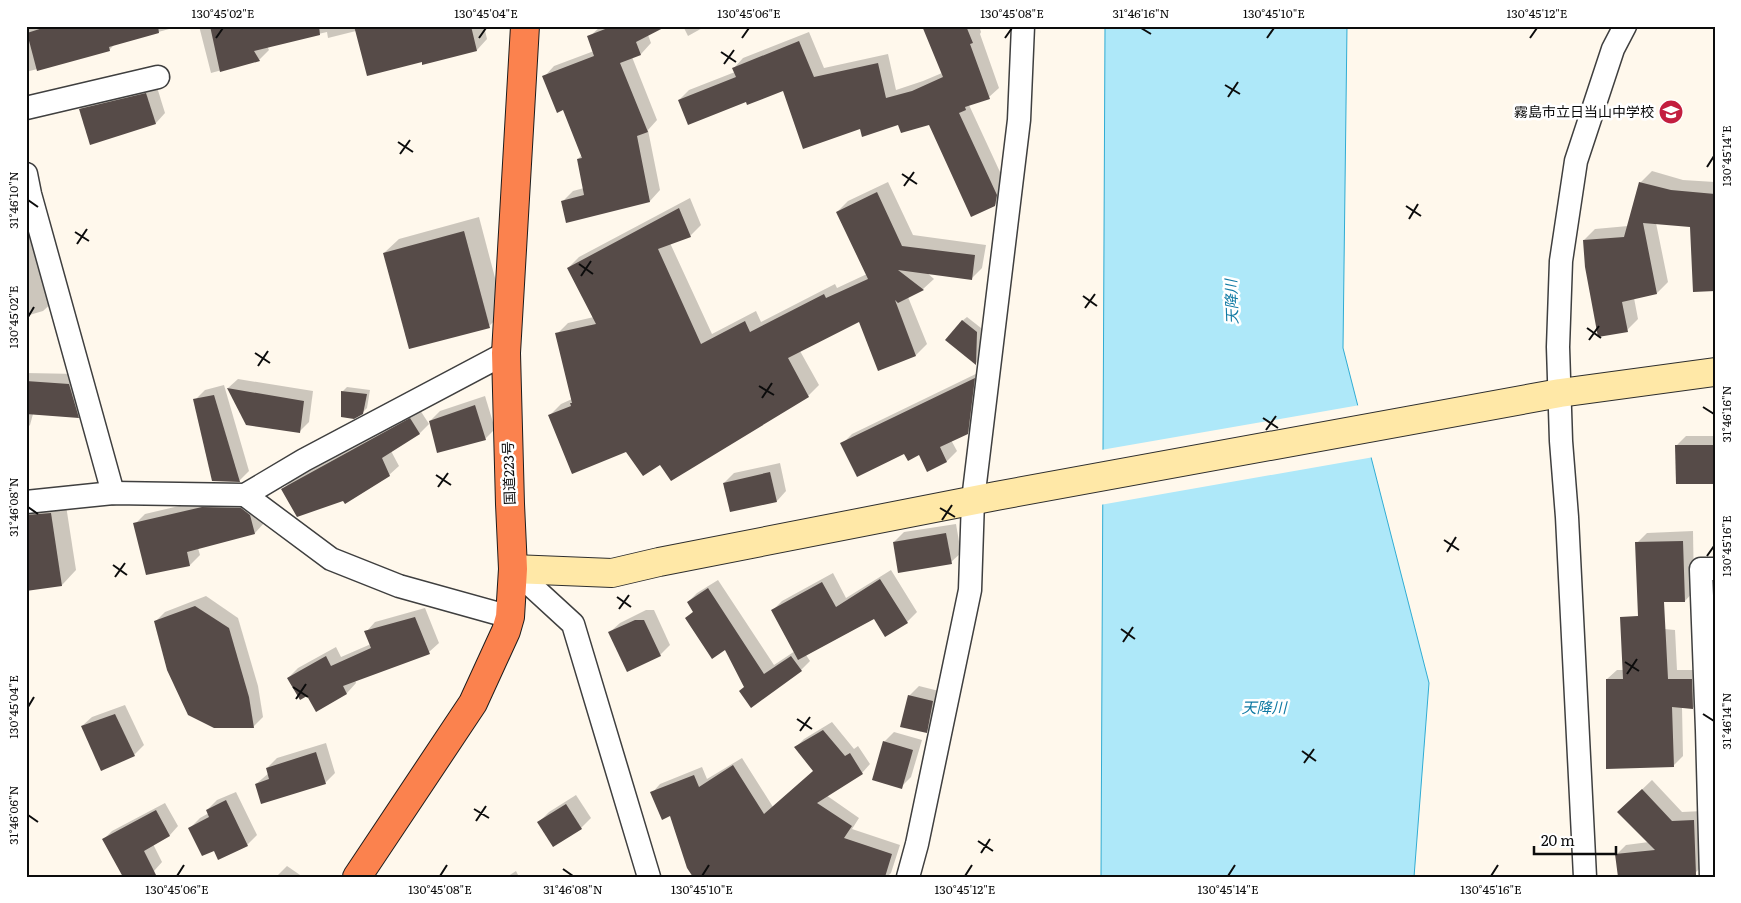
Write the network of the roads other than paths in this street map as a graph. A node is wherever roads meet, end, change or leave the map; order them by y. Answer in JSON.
{"nodes":[{"id":1,"x":525,"y":26,"type":"edge"},
{"id":2,"x":1023,"y":26,"type":"edge"},
{"id":3,"x":1625,"y":26,"type":"edge"},
{"id":4,"x":158,"y":76,"type":"dead end"},
{"id":5,"x":26,"y":108,"type":"edge"},
{"id":6,"x":26,"y":174,"type":"edge"},
{"id":7,"x":506,"y":353,"type":"junction"},
{"id":8,"x":1715,"y":372,"type":"edge"},
{"id":9,"x":1554,"y":394,"type":"junction"},
{"id":10,"x":113,"y":493,"type":"junction"},
{"id":11,"x":245,"y":495,"type":"junction"},
{"id":12,"x":985,"y":498,"type":"junction"},
{"id":13,"x":26,"y":502,"type":"edge"},
{"id":14,"x":513,"y":569,"type":"junction"},
{"id":15,"x":1715,"y":569,"type":"edge"},
{"id":16,"x":510,"y":617,"type":"junction"},
{"id":17,"x":1711,"y":731,"type":"edge"},
{"id":18,"x":357,"y":877,"type":"edge"},
{"id":19,"x":649,"y":877,"type":"edge"},
{"id":20,"x":908,"y":877,"type":"edge"},
{"id":21,"x":1585,"y":877,"type":"edge"},
{"id":22,"x":1711,"y":877,"type":"edge"}],
"edges":[{"from":1,"to":7,"type":"highway","name":"国道223号"},
{"from":2,"to":12,"type":"street"},
{"from":3,"to":9,"type":"street"},
{"from":4,"to":5,"type":"street"},
{"from":6,"to":10,"type":"street"},
{"from":7,"to":11,"type":"street"},
{"from":7,"to":14,"type":"highway","name":"国道223号"},
{"from":8,"to":9,"type":"street"},
{"from":9,"to":12,"type":"street"},
{"from":9,"to":21,"type":"street"},
{"from":10,"to":11,"type":"street"},
{"from":10,"to":13,"type":"street"},
{"from":11,"to":16,"type":"street"},
{"from":12,"to":14,"type":"street"},
{"from":12,"to":20,"type":"street"},
{"from":14,"to":16,"type":"highway","name":"国道223号"},
{"from":14,"to":19,"type":"street"},
{"from":15,"to":17,"type":"street"},
{"from":16,"to":18,"type":"highway","name":"国道223号"},
{"from":17,"to":22,"type":"street"}]}
